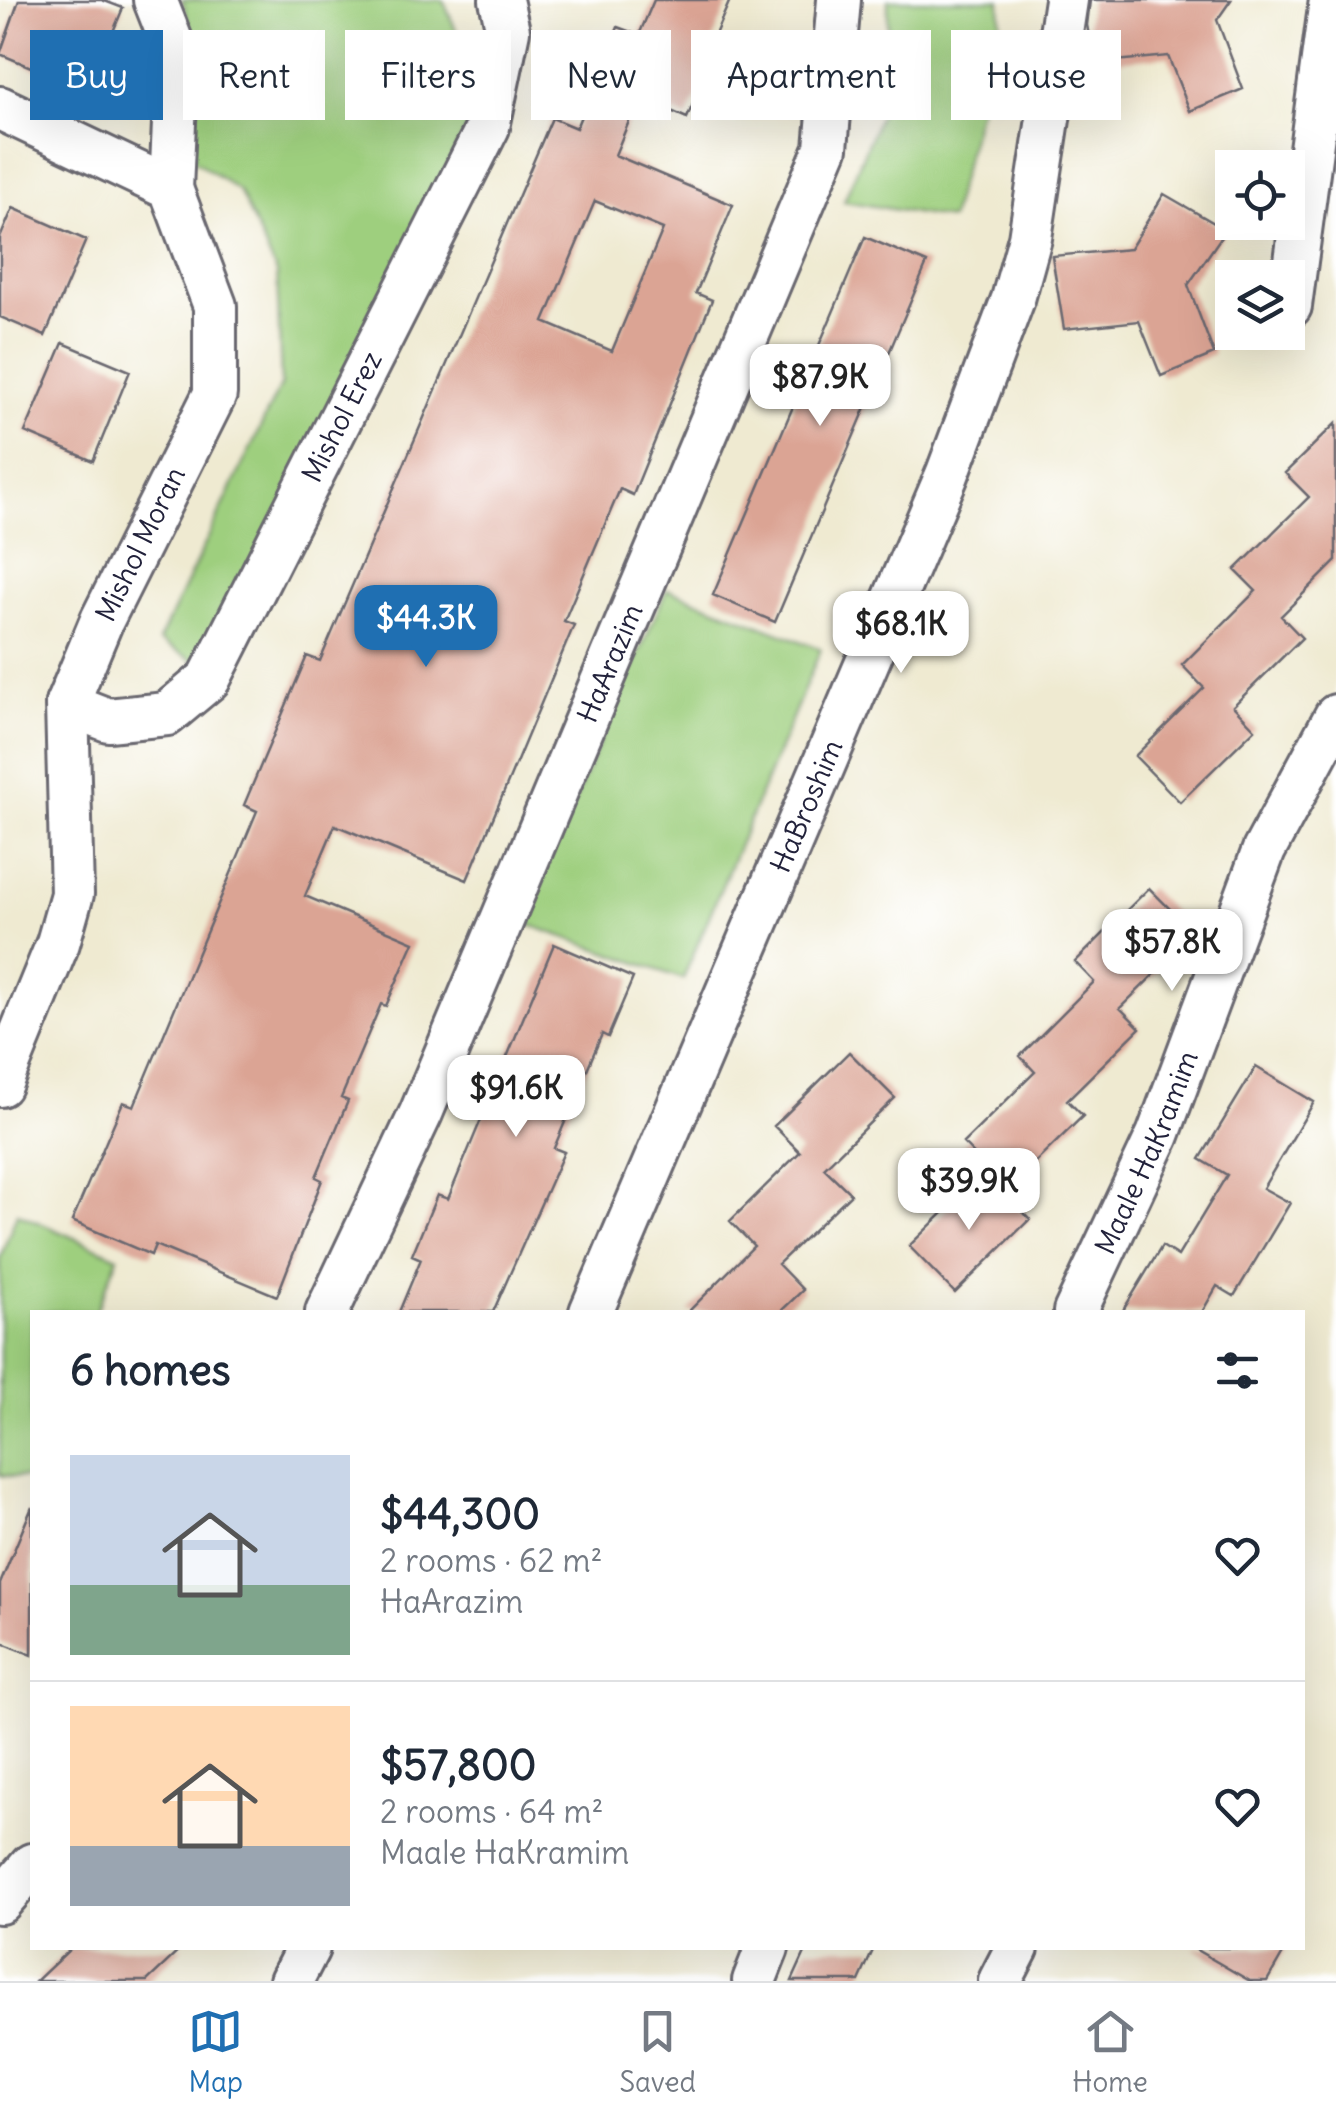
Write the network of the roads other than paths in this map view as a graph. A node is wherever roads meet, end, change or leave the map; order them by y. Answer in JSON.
{"nodes":[{"id":1,"x":155,"y":0,"type":"edge"},
{"id":2,"x":501,"y":0,"type":"edge"},
{"id":3,"x":839,"y":0,"type":"edge"},
{"id":4,"x":1066,"y":0,"type":"edge"},
{"id":5,"x":1332,"y":0,"type":"edge"},
{"id":6,"x":0,"y":108,"type":"edge"},
{"id":7,"x":171,"y":189,"type":"junction"},
{"id":8,"x":1296,"y":260,"type":"edge"},
{"id":9,"x":67,"y":704,"type":"junction"},
{"id":10,"x":1336,"y":716,"type":"edge"},
{"id":11,"x":0,"y":1085,"type":"edge"},
{"id":12,"x":328,"y":1310,"type":"edge"},
{"id":13,"x":592,"y":1310,"type":"edge"},
{"id":14,"x":1075,"y":1310,"type":"edge"},
{"id":15,"x":30,"y":1867,"type":"edge"},
{"id":16,"x":0,"y":1902,"type":"edge"},
{"id":17,"x":307,"y":1950,"type":"edge"},
{"id":18,"x":766,"y":1950,"type":"edge"},
{"id":19,"x":1016,"y":1950,"type":"edge"},
{"id":20,"x":291,"y":1981,"type":"edge"},
{"id":21,"x":754,"y":1981,"type":"edge"},
{"id":22,"x":1000,"y":1981,"type":"edge"}],
"edges":[{"from":1,"to":7,"type":"street"},
{"from":2,"to":9,"type":"street","name":"Mishol Erez"},
{"from":3,"to":12,"type":"street","name":"HaArazim"},
{"from":4,"to":13,"type":"street","name":"HaBroshim"},
{"from":5,"to":8,"type":"street"},
{"from":6,"to":7,"type":"street"},
{"from":7,"to":9,"type":"street","name":"Mishol Moran"},
{"from":9,"to":11,"type":"street","name":"Mishol Moran"},
{"from":10,"to":14,"type":"street","name":"Maale HaKramim"},
{"from":15,"to":16,"type":"street"},
{"from":17,"to":20,"type":"street"},
{"from":18,"to":21,"type":"street"},
{"from":19,"to":22,"type":"street"}]}
